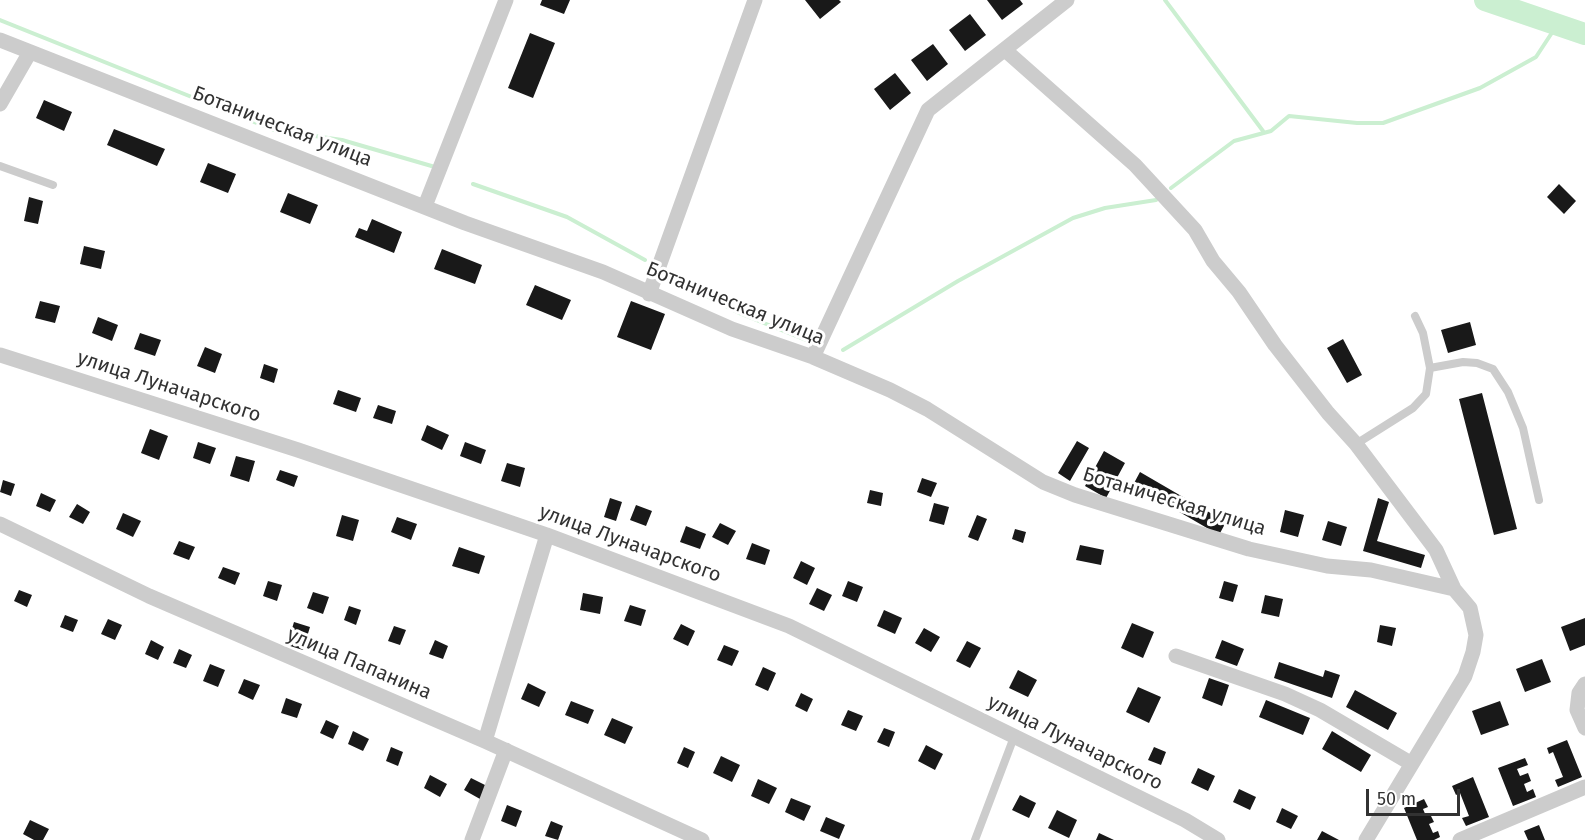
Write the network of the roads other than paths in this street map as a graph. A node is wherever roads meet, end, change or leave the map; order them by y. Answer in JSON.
{"nodes":[{"id":1,"x":506,"y":0,"type":"edge"},
{"id":2,"x":755,"y":0,"type":"edge"},
{"id":3,"x":1067,"y":0,"type":"edge"},
{"id":4,"x":0,"y":40,"type":"edge"},
{"id":5,"x":1005,"y":50,"type":"junction"},
{"id":6,"x":30,"y":52,"type":"junction"},
{"id":7,"x":0,"y":104,"type":"edge"},
{"id":8,"x":0,"y":166,"type":"edge"},
{"id":9,"x":53,"y":185,"type":"dead end"},
{"id":10,"x":425,"y":206,"type":"junction"},
{"id":11,"x":649,"y":294,"type":"junction"},
{"id":12,"x":1415,"y":316,"type":"dead end"},
{"id":13,"x":0,"y":355,"type":"edge"},
{"id":14,"x":813,"y":357,"type":"junction"},
{"id":15,"x":1430,"y":368,"type":"junction"},
{"id":16,"x":1356,"y":444,"type":"junction"},
{"id":17,"x":1539,"y":500,"type":"dead end"},
{"id":18,"x":0,"y":524,"type":"edge"},
{"id":19,"x":547,"y":535,"type":"junction"},
{"id":20,"x":1454,"y":589,"type":"junction"},
{"id":21,"x":1176,"y":656,"type":"dead end"},
{"id":22,"x":1585,"y":684,"type":"edge"},
{"id":23,"x":1585,"y":728,"type":"edge"},
{"id":24,"x":1014,"y":737,"type":"junction"},
{"id":25,"x":485,"y":741,"type":"junction"},
{"id":26,"x":506,"y":750,"type":"junction"},
{"id":27,"x":1412,"y":764,"type":"junction"},
{"id":28,"x":1585,"y":788,"type":"edge"},
{"id":29,"x":472,"y":840,"type":"edge"},
{"id":30,"x":702,"y":840,"type":"edge"},
{"id":31,"x":975,"y":840,"type":"edge"},
{"id":32,"x":1218,"y":840,"type":"edge"},
{"id":33,"x":1366,"y":840,"type":"edge"},
{"id":34,"x":1460,"y":840,"type":"edge"}],
"edges":[{"from":1,"to":10,"type":"street"},
{"from":2,"to":11,"type":"street"},
{"from":3,"to":5,"type":"street"},
{"from":4,"to":6,"type":"street","name":"Ботаническая улица"},
{"from":5,"to":14,"type":"street"},
{"from":5,"to":16,"type":"street"},
{"from":6,"to":7,"type":"street"},
{"from":6,"to":10,"type":"street","name":"Ботаническая улица"},
{"from":8,"to":9,"type":"lane"},
{"from":10,"to":11,"type":"street","name":"Ботаническая улица"},
{"from":11,"to":14,"type":"street","name":"Ботаническая улица"},
{"from":12,"to":15,"type":"lane"},
{"from":13,"to":19,"type":"street","name":"улица Луначарского"},
{"from":14,"to":20,"type":"street","name":"Ботаническая улица"},
{"from":15,"to":16,"type":"lane"},
{"from":15,"to":17,"type":"lane"},
{"from":16,"to":20,"type":"street"},
{"from":18,"to":25,"type":"street","name":"улица Папанина"},
{"from":19,"to":24,"type":"street","name":"улица Луначарского"},
{"from":19,"to":25,"type":"street"},
{"from":20,"to":27,"type":"street"},
{"from":21,"to":27,"type":"street"},
{"from":22,"to":23,"type":"street"},
{"from":24,"to":31,"type":"lane"},
{"from":24,"to":32,"type":"street","name":"улица Луначарского"},
{"from":25,"to":26,"type":"street","name":"улица Папанина"},
{"from":26,"to":29,"type":"street"},
{"from":26,"to":30,"type":"street","name":"улица Папанина"},
{"from":27,"to":33,"type":"street"},
{"from":28,"to":34,"type":"street"}]}
